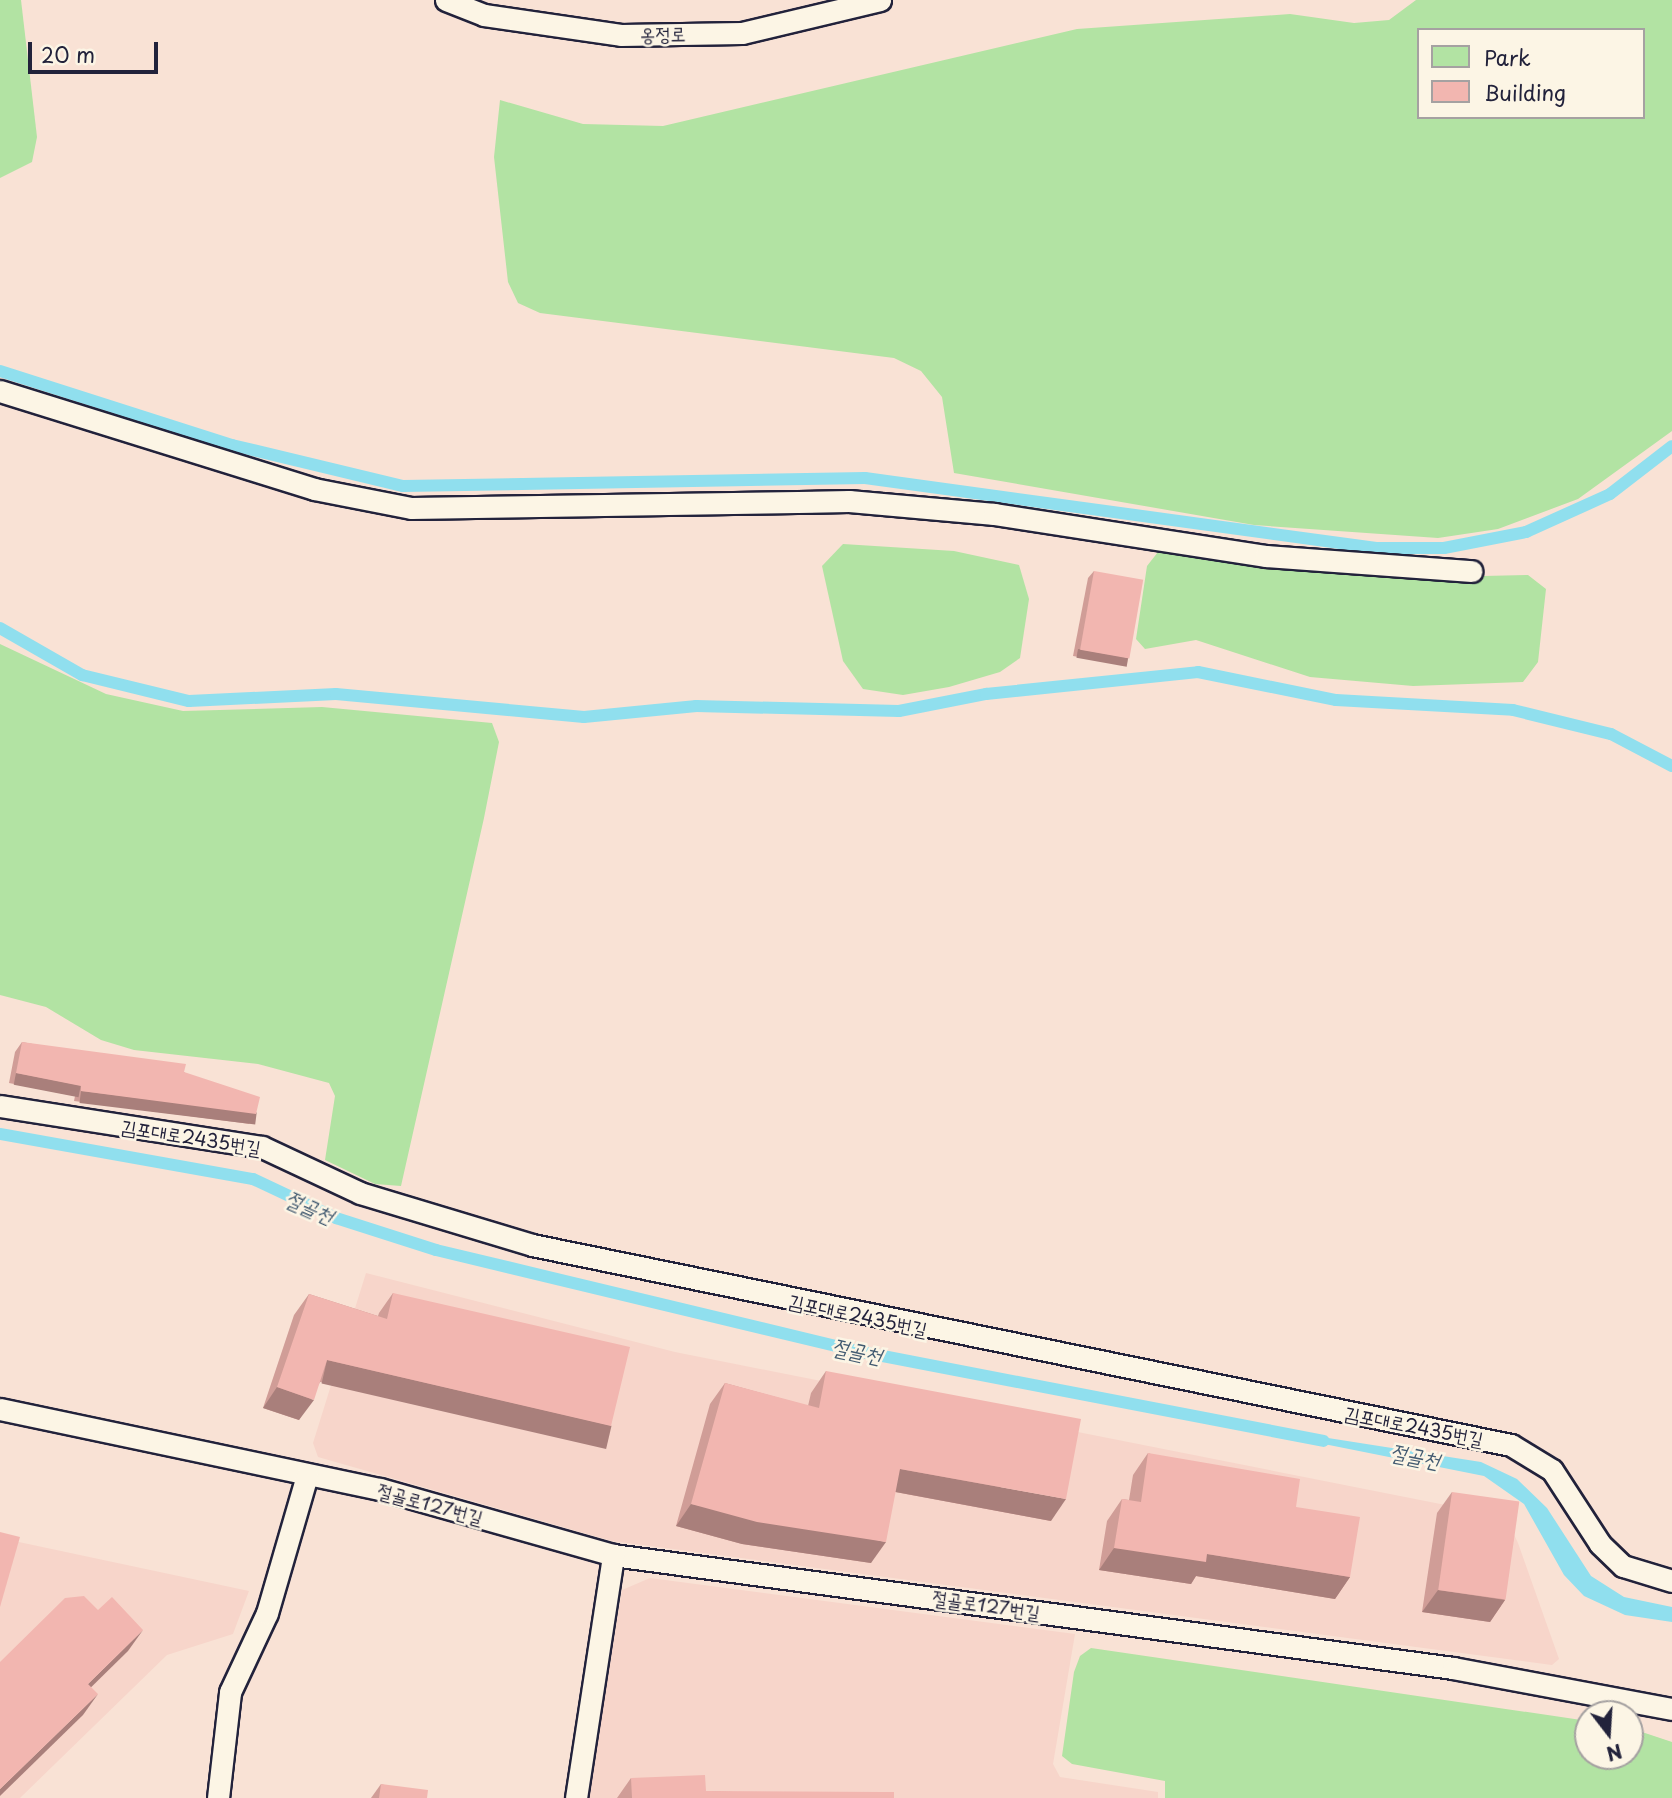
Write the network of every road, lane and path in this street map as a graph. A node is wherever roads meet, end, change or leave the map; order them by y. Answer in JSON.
{"nodes":[{"id":1,"x":446,"y":0,"type":"edge"},
{"id":2,"x":880,"y":0,"type":"edge"},
{"id":3,"x":0,"y":391,"type":"edge"},
{"id":4,"x":1471,"y":571,"type":"dead end"},
{"id":5,"x":0,"y":1106,"type":"edge"},
{"id":6,"x":0,"y":1409,"type":"edge"},
{"id":7,"x":307,"y":1475,"type":"junction"},
{"id":8,"x":613,"y":1555,"type":"junction"},
{"id":9,"x":1672,"y":1581,"type":"edge"},
{"id":10,"x":1672,"y":1709,"type":"edge"},
{"id":11,"x":218,"y":1798,"type":"edge"},
{"id":12,"x":576,"y":1798,"type":"edge"}],
"edges":[{"from":1,"to":2,"type":"lane","name":"옹정로"},
{"from":3,"to":4,"type":"lane"},
{"from":5,"to":9,"type":"lane","name":"김포대로2435번길"},
{"from":6,"to":7,"type":"lane","name":"절골로127번길"},
{"from":7,"to":8,"type":"lane","name":"절골로127번길"},
{"from":7,"to":11,"type":"lane"},
{"from":8,"to":10,"type":"lane","name":"절골로127번길"},
{"from":8,"to":12,"type":"lane"}]}
